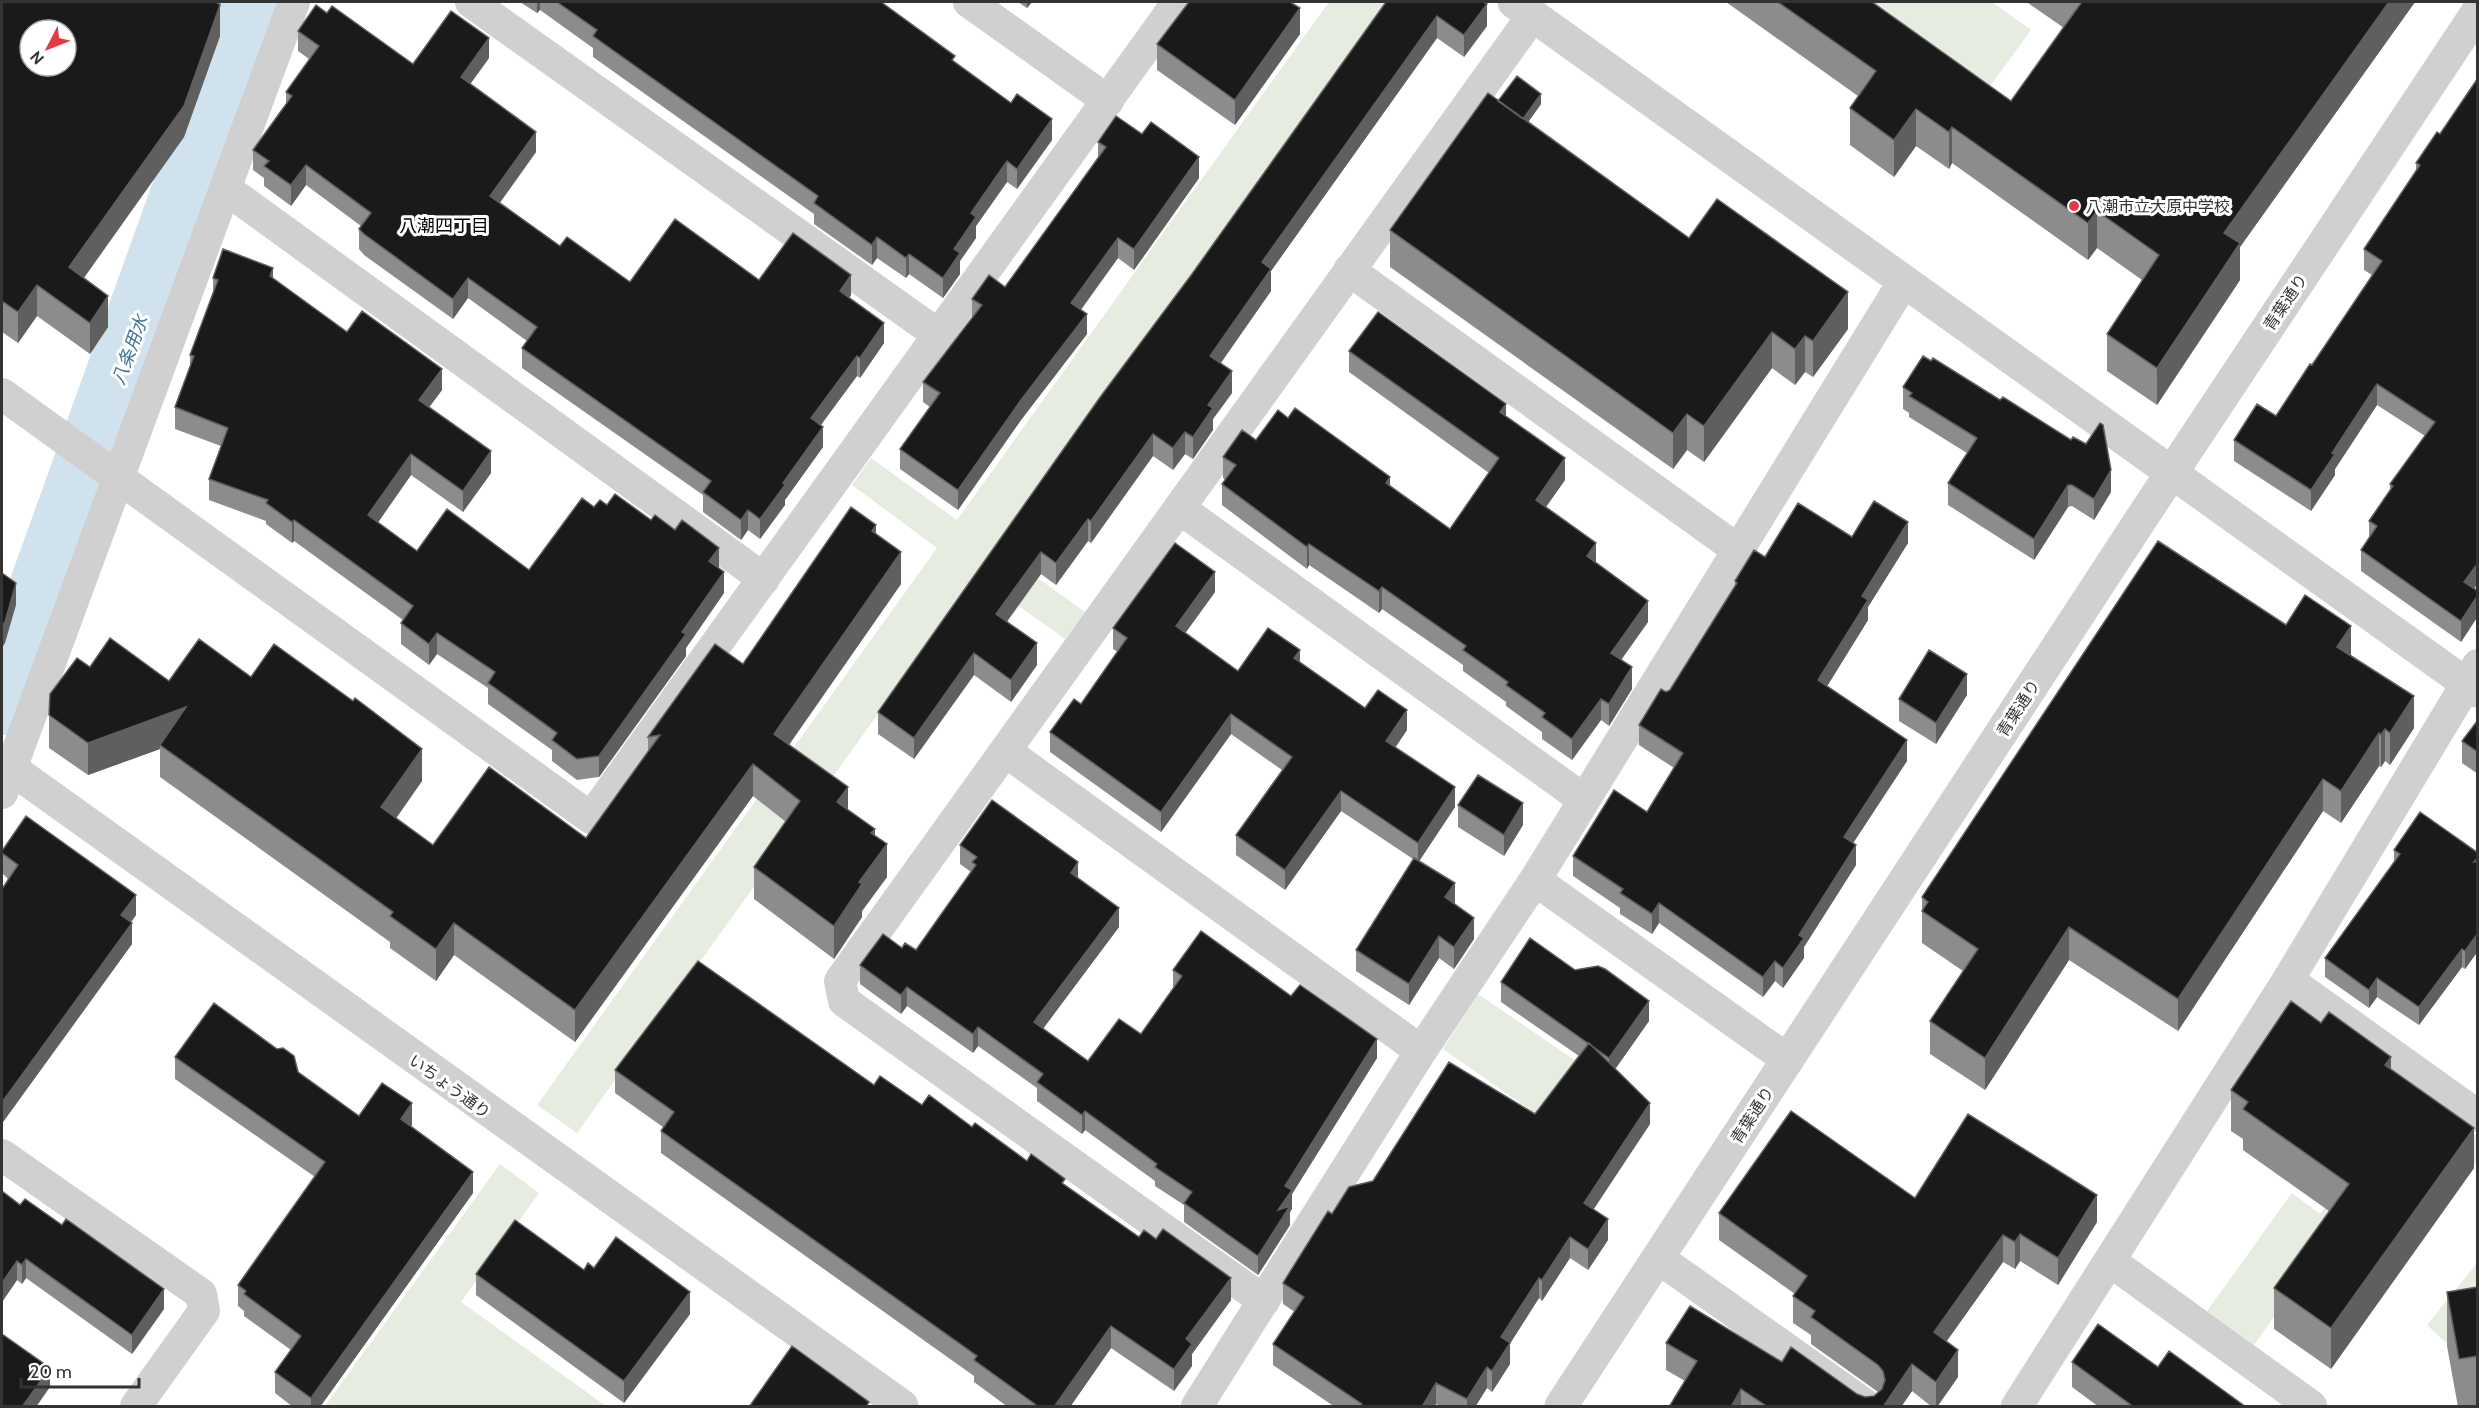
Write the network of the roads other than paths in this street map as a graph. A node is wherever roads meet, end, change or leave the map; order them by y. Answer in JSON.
{"nodes":[{"id":1,"x":294,"y":2,"type":"edge"},
{"id":2,"x":471,"y":2,"type":"edge"},
{"id":3,"x":969,"y":2,"type":"edge"},
{"id":4,"x":1178,"y":2,"type":"edge"},
{"id":5,"x":1523,"y":8,"type":"edge"},
{"id":6,"x":2478,"y":12,"type":"edge"},
{"id":7,"x":1108,"y":101,"type":"junction"},
{"id":8,"x":226,"y":189,"type":"junction"},
{"id":9,"x":1349,"y":270,"type":"junction"},
{"id":10,"x":1904,"y":281,"type":"junction"},
{"id":11,"x":940,"y":336,"type":"junction"},
{"id":12,"x":2,"y":394,"type":"edge"},
{"id":13,"x":2172,"y":473,"type":"junction"},
{"id":14,"x":114,"y":474,"type":"junction"},
{"id":15,"x":1179,"y":508,"type":"junction"},
{"id":16,"x":1738,"y":550,"type":"junction"},
{"id":17,"x":764,"y":579,"type":"junction"},
{"id":18,"x":2474,"y":680,"type":"edge"},
{"id":19,"x":1005,"y":751,"type":"junction"},
{"id":20,"x":4,"y":775,"type":"edge"},
{"id":21,"x":1582,"y":799,"type":"junction"},
{"id":22,"x":1534,"y":879,"type":"junction"},
{"id":23,"x":2288,"y":980,"type":"junction"},
{"id":24,"x":1421,"y":1051,"type":"junction"},
{"id":25,"x":1788,"y":1060,"type":"junction"},
{"id":26,"x":2478,"y":1116,"type":"edge"},
{"id":27,"x":2,"y":1155,"type":"edge"},
{"id":28,"x":1658,"y":1258,"type":"junction"},
{"id":29,"x":2110,"y":1261,"type":"junction"},
{"id":30,"x":1264,"y":1301,"type":"junction"},
{"id":31,"x":136,"y":1407,"type":"edge"},
{"id":32,"x":902,"y":1407,"type":"edge"},
{"id":33,"x":1197,"y":1407,"type":"edge"},
{"id":34,"x":1561,"y":1407,"type":"edge"},
{"id":35,"x":1867,"y":1407,"type":"edge"},
{"id":36,"x":2018,"y":1407,"type":"edge"},
{"id":37,"x":2311,"y":1407,"type":"edge"}],
"edges":[{"from":1,"to":8,"type":"street"},
{"from":2,"to":11,"type":"street"},
{"from":3,"to":7,"type":"street"},
{"from":4,"to":7,"type":"street"},
{"from":5,"to":9,"type":"street"},
{"from":5,"to":10,"type":"street"},
{"from":6,"to":13,"type":"street","name":"青葉通り"},
{"from":7,"to":11,"type":"street"},
{"from":8,"to":14,"type":"street"},
{"from":8,"to":17,"type":"street"},
{"from":9,"to":15,"type":"street"},
{"from":9,"to":16,"type":"street"},
{"from":10,"to":13,"type":"street"},
{"from":10,"to":16,"type":"street"},
{"from":11,"to":17,"type":"street"},
{"from":12,"to":14,"type":"street"},
{"from":13,"to":18,"type":"street"},
{"from":13,"to":25,"type":"street","name":"青葉通り"},
{"from":14,"to":17,"type":"street"},
{"from":14,"to":20,"type":"street"},
{"from":15,"to":19,"type":"street"},
{"from":15,"to":21,"type":"street"},
{"from":16,"to":21,"type":"street"},
{"from":18,"to":23,"type":"street"},
{"from":19,"to":24,"type":"street"},
{"from":19,"to":30,"type":"street"},
{"from":20,"to":32,"type":"street","name":"いちょう通り"},
{"from":21,"to":22,"type":"street"},
{"from":22,"to":24,"type":"street"},
{"from":22,"to":25,"type":"street"},
{"from":23,"to":26,"type":"street"},
{"from":23,"to":29,"type":"street"},
{"from":24,"to":30,"type":"street"},
{"from":25,"to":28,"type":"street","name":"青葉通り"},
{"from":27,"to":31,"type":"street"},
{"from":28,"to":34,"type":"street","name":"青葉通り"},
{"from":28,"to":35,"type":"street"},
{"from":29,"to":36,"type":"street"},
{"from":29,"to":37,"type":"street"},
{"from":30,"to":33,"type":"street"}]}
